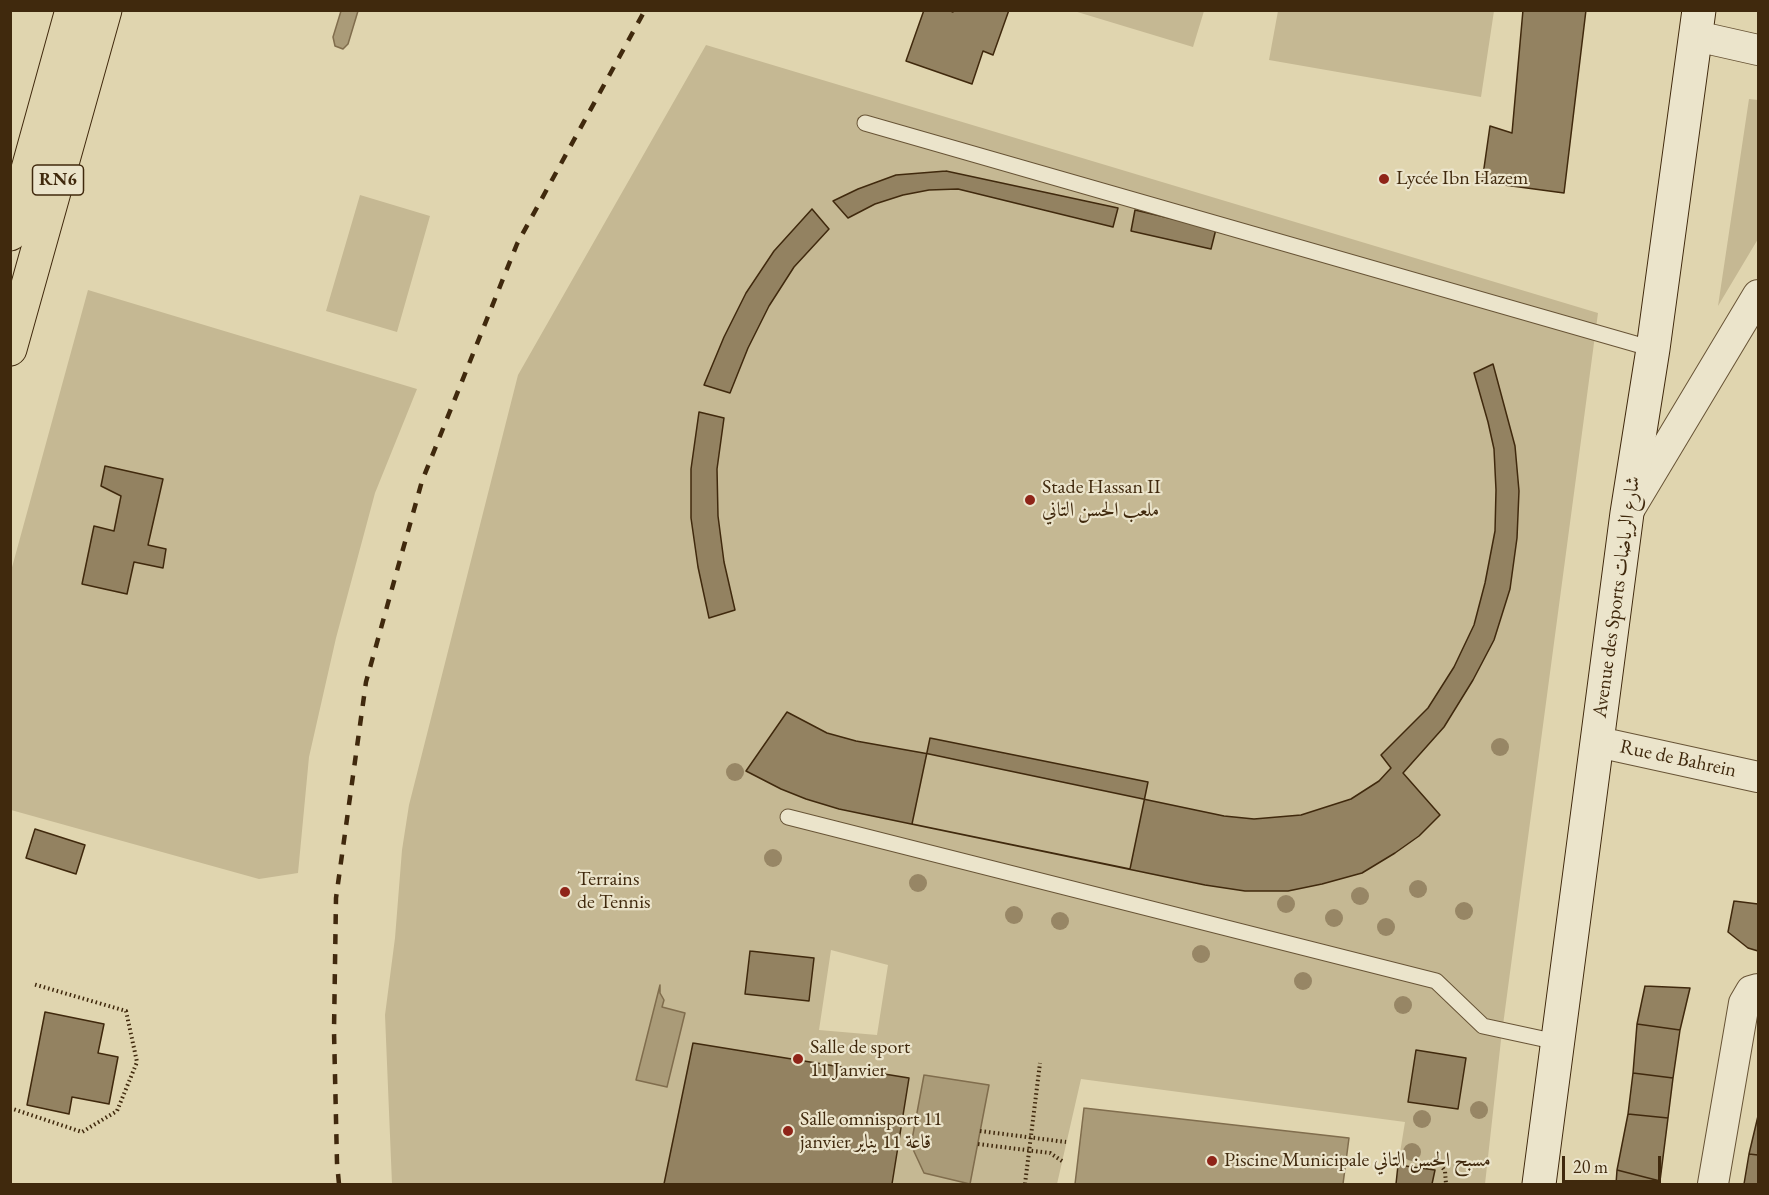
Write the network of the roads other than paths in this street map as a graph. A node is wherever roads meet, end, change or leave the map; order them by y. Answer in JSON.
{"nodes":[{"id":1,"x":72,"y":10,"type":"edge"},
{"id":2,"x":105,"y":10,"type":"edge"},
{"id":3,"x":1697,"y":23,"type":"edge"},
{"id":4,"x":1758,"y":50,"type":"edge"},
{"id":5,"x":865,"y":123,"type":"dead end"},
{"id":6,"x":10,"y":234,"type":"edge"},
{"id":7,"x":1758,"y":295,"type":"edge"},
{"id":8,"x":10,"y":349,"type":"edge"},
{"id":9,"x":1653,"y":349,"type":"junction"},
{"id":10,"x":1627,"y":513,"type":"junction"},
{"id":11,"x":1598,"y":742,"type":"junction"},
{"id":12,"x":1758,"y":777,"type":"edge"},
{"id":13,"x":788,"y":817,"type":"dead end"},
{"id":14,"x":1758,"y":990,"type":"edge"},
{"id":15,"x":1557,"y":1042,"type":"junction"},
{"id":16,"x":1539,"y":1185,"type":"edge"},
{"id":17,"x":1713,"y":1185,"type":"edge"}],
"edges":[{"from":1,"to":6,"type":"main road","number":"RN6"},
{"from":2,"to":8,"type":"main road","number":"RN6"},
{"from":3,"to":4,"type":"street"},
{"from":3,"to":9,"type":"street","name":"Avenue des Sports شارع الرياضات"},
{"from":5,"to":9,"type":"lane"},
{"from":7,"to":10,"type":"street"},
{"from":9,"to":10,"type":"street","name":"Avenue des Sports شارع الرياضات"},
{"from":10,"to":11,"type":"street","name":"Avenue des Sports شارع الرياضات"},
{"from":11,"to":12,"type":"street","name":"Rue de Bahrein"},
{"from":11,"to":15,"type":"street","name":"Avenue des Sports شارع الرياضات"},
{"from":13,"to":15,"type":"lane"},
{"from":14,"to":17,"type":"street"},
{"from":15,"to":16,"type":"street","name":"Avenue des Sports شارع الرياضات"}]}
